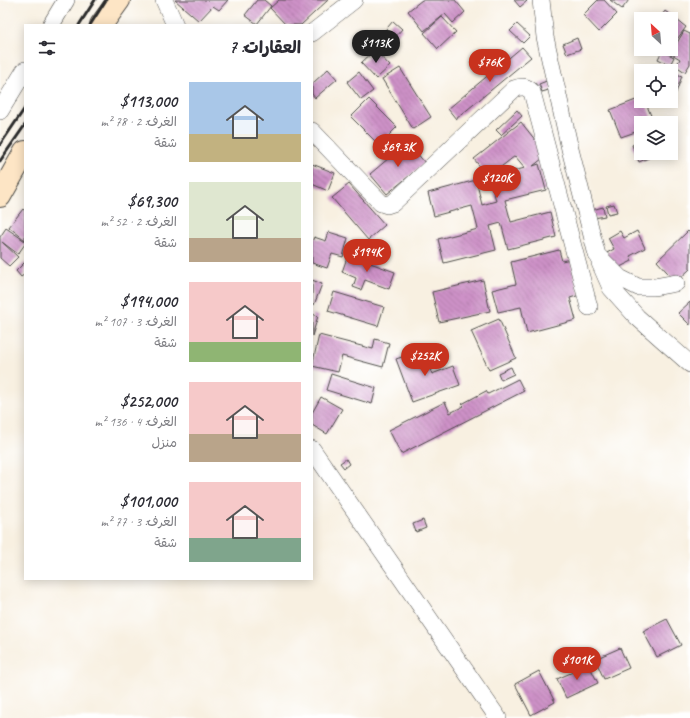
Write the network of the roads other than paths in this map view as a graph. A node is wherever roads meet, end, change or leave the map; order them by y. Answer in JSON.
{"nodes":[{"id":1,"x":66,"y":0,"type":"edge"},
{"id":2,"x":119,"y":0,"type":"edge"},
{"id":3,"x":164,"y":0,"type":"edge"},
{"id":4,"x":354,"y":0,"type":"edge"},
{"id":5,"x":541,"y":0,"type":"edge"},
{"id":6,"x":52,"y":24,"type":"edge"},
{"id":7,"x":102,"y":24,"type":"edge"},
{"id":8,"x":175,"y":24,"type":"edge"},
{"id":9,"x":313,"y":32,"type":"edge"},
{"id":10,"x":24,"y":72,"type":"edge"},
{"id":11,"x":0,"y":111,"type":"edge"},
{"id":12,"x":313,"y":132,"type":"edge"},
{"id":13,"x":24,"y":154,"type":"edge"},
{"id":14,"x":0,"y":196,"type":"edge"},
{"id":15,"x":597,"y":256,"type":"junction"},
{"id":16,"x":676,"y":283,"type":"dead end"},
{"id":17,"x":589,"y":307,"type":"dead end"},
{"id":18,"x":690,"y":364,"type":"edge"},
{"id":19,"x":313,"y":450,"type":"edge"},
{"id":20,"x":498,"y":718,"type":"edge"}],
"edges":[{"from":1,"to":6,"type":"street"},
{"from":2,"to":7,"type":"main road"},
{"from":3,"to":8,"type":"street"},
{"from":4,"to":9,"type":"street"},
{"from":5,"to":15,"type":"street"},
{"from":10,"to":11,"type":"street"},
{"from":12,"to":17,"type":"street"},
{"from":13,"to":14,"type":"main road"},
{"from":15,"to":16,"type":"street"},
{"from":15,"to":18,"type":"street"},
{"from":19,"to":20,"type":"street"}]}
